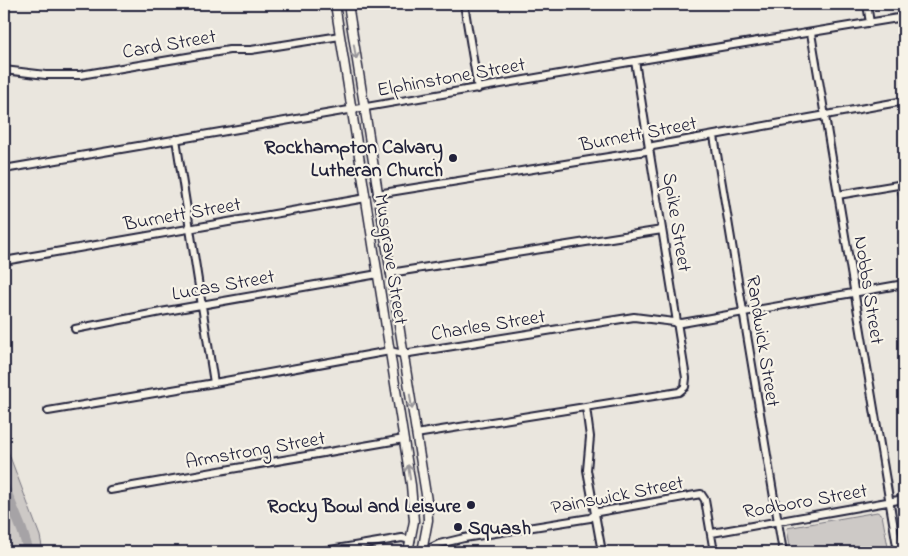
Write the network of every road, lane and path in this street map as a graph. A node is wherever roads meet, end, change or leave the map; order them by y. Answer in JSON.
{"nodes":[{"id":1,"x":335,"y":4,"type":"edge"},
{"id":2,"x":348,"y":4,"type":"edge"},
{"id":3,"x":467,"y":4,"type":"edge"},
{"id":4,"x":867,"y":4,"type":"edge"},
{"id":5,"x":904,"y":17,"type":"edge"},
{"id":6,"x":870,"y":23,"type":"junction"},
{"id":7,"x":811,"y":33,"type":"junction"},
{"id":8,"x":340,"y":36,"type":"junction"},
{"id":9,"x":635,"y":61,"type":"junction"},
{"id":10,"x":4,"y":70,"type":"edge"},
{"id":11,"x":478,"y":89,"type":"junction"},
{"id":12,"x":904,"y":101,"type":"edge"},
{"id":13,"x":364,"y":108,"type":"junction"},
{"id":14,"x":352,"y":110,"type":"junction"},
{"id":15,"x":825,"y":116,"type":"junction"},
{"id":16,"x":714,"y":136,"type":"junction"},
{"id":17,"x":176,"y":139,"type":"junction"},
{"id":18,"x":649,"y":148,"type":"junction"},
{"id":19,"x":4,"y":169,"type":"edge"},
{"id":20,"x":903,"y":184,"type":"edge"},
{"id":21,"x":377,"y":194,"type":"junction"},
{"id":22,"x":838,"y":195,"type":"junction"},
{"id":23,"x":366,"y":198,"type":"junction"},
{"id":24,"x":904,"y":204,"type":"edge"},
{"id":25,"x":190,"y":228,"type":"junction"},
{"id":26,"x":662,"y":230,"type":"junction"},
{"id":27,"x":4,"y":261,"type":"edge"},
{"id":28,"x":390,"y":273,"type":"junction"},
{"id":29,"x":378,"y":274,"type":"junction"},
{"id":30,"x":904,"y":284,"type":"edge"},
{"id":31,"x":854,"y":293,"type":"junction"},
{"id":32,"x":201,"y":305,"type":"junction"},
{"id":33,"x":742,"y":313,"type":"junction"},
{"id":34,"x":677,"y":322,"type":"junction"},
{"id":35,"x":75,"y":329,"type":"dead end"},
{"id":36,"x":390,"y":351,"type":"junction"},
{"id":37,"x":403,"y":354,"type":"junction"},
{"id":38,"x":214,"y":383,"type":"junction"},
{"id":39,"x":586,"y":406,"type":"junction"},
{"id":40,"x":48,"y":411,"type":"dead end"},
{"id":41,"x":416,"y":434,"type":"junction"},
{"id":42,"x":404,"y":439,"type":"junction"},
{"id":43,"x":110,"y":490,"type":"dead end"},
{"id":44,"x":904,"y":499,"type":"edge"},
{"id":45,"x":889,"y":502,"type":"junction"},
{"id":46,"x":595,"y":515,"type":"junction"},
{"id":47,"x":778,"y":521,"type":"junction"},
{"id":48,"x":712,"y":533,"type":"junction"},
{"id":49,"x":411,"y":540,"type":"junction"},
{"id":50,"x":422,"y":551,"type":"edge"},
{"id":51,"x":318,"y":552,"type":"edge"},
{"id":52,"x":408,"y":552,"type":"edge"},
{"id":53,"x":602,"y":552,"type":"edge"},
{"id":54,"x":714,"y":552,"type":"edge"},
{"id":55,"x":783,"y":552,"type":"edge"},
{"id":56,"x":898,"y":552,"type":"edge"}],
"edges":[{"from":1,"to":8,"type":"main road","name":"Musgrave Street"},
{"from":2,"to":13,"type":"main road","name":"Musgrave Street","one_way":true},
{"from":3,"to":11,"type":"street"},
{"from":4,"to":6,"type":"street"},
{"from":5,"to":6,"type":"street","name":"Elphinstone Street"},
{"from":6,"to":7,"type":"street","name":"Elphinstone Street"},
{"from":7,"to":9,"type":"street","name":"Elphinstone Street"},
{"from":7,"to":15,"type":"street","name":"Nobbs Street"},
{"from":8,"to":10,"type":"street","name":"Card Street"},
{"from":8,"to":14,"type":"main road","name":"Musgrave Street"},
{"from":9,"to":11,"type":"street","name":"Elphinstone Street"},
{"from":9,"to":18,"type":"street","name":"Spike Street"},
{"from":11,"to":13,"type":"street","name":"Elphinstone Street"},
{"from":12,"to":15,"type":"street","name":"Burnett Street"},
{"from":13,"to":14,"type":"street","name":"Elphinstone Street"},
{"from":13,"to":21,"type":"main road","name":"Musgrave Street"},
{"from":14,"to":17,"type":"street","name":"Elphinstone Street"},
{"from":14,"to":23,"type":"main road","name":"Musgrave Street"},
{"from":15,"to":16,"type":"street","name":"Burnett Street"},
{"from":15,"to":22,"type":"street","name":"Nobbs Street"},
{"from":16,"to":18,"type":"street","name":"Burnett Street"},
{"from":16,"to":33,"type":"street","name":"Randwick Street"},
{"from":17,"to":19,"type":"street","name":"Elphinstone Street"},
{"from":17,"to":25,"type":"street"},
{"from":18,"to":21,"type":"street","name":"Burnett Street"},
{"from":18,"to":26,"type":"street","name":"Spike Street"},
{"from":20,"to":22,"type":"street"},
{"from":20,"to":24,"type":"street"},
{"from":21,"to":28,"type":"main road","name":"Musgrave Street"},
{"from":22,"to":31,"type":"street","name":"Nobbs Street"},
{"from":23,"to":25,"type":"street","name":"Burnett Street"},
{"from":23,"to":29,"type":"main road","name":"Musgrave Street"},
{"from":25,"to":27,"type":"street","name":"Burnett Street"},
{"from":25,"to":32,"type":"street"},
{"from":26,"to":28,"type":"street"},
{"from":26,"to":34,"type":"street","name":"Spike Street"},
{"from":28,"to":37,"type":"main road","name":"Musgrave Street"},
{"from":29,"to":32,"type":"street","name":"Lucas Street"},
{"from":29,"to":36,"type":"main road","name":"Musgrave Street"},
{"from":30,"to":31,"type":"street","name":"Charles Street"},
{"from":31,"to":33,"type":"street","name":"Charles Street"},
{"from":31,"to":45,"type":"street","name":"Nobbs Street"},
{"from":32,"to":35,"type":"street","name":"Lucas Street"},
{"from":32,"to":38,"type":"street"},
{"from":33,"to":34,"type":"street","name":"Charles Street"},
{"from":33,"to":47,"type":"street","name":"Randwick Street"},
{"from":34,"to":37,"type":"street","name":"Charles Street"},
{"from":34,"to":39,"type":"street","name":"Spike Street"},
{"from":36,"to":37,"type":"street","name":"Charles Street"},
{"from":36,"to":38,"type":"street","name":"Charles Street"},
{"from":36,"to":42,"type":"main road","name":"Musgrave Street"},
{"from":37,"to":41,"type":"main road","name":"Musgrave Street","one_way":true},
{"from":38,"to":40,"type":"street","name":"Charles Street"},
{"from":39,"to":41,"type":"street"},
{"from":39,"to":46,"type":"street"},
{"from":41,"to":50,"type":"main road","name":"Musgrave Street"},
{"from":42,"to":43,"type":"street","name":"Armstrong Street"},
{"from":49,"to":42,"type":"main road","name":"Musgrave Street","one_way":true},
{"from":44,"to":45,"type":"street","name":"Rodboro Street"},
{"from":45,"to":47,"type":"street","name":"Rodboro Street"},
{"from":45,"to":56,"type":"street","name":"Nobbs Street"},
{"from":46,"to":48,"type":"street","name":"Painswick Street"},
{"from":46,"to":50,"type":"street","name":"Painswick Street"},
{"from":46,"to":53,"type":"street"},
{"from":47,"to":48,"type":"street","name":"Rodboro Street"},
{"from":47,"to":55,"type":"street","name":"Randwick Street"},
{"from":48,"to":54,"type":"street"},
{"from":49,"to":51,"type":"street"},
{"from":49,"to":52,"type":"main road","name":"Musgrave Street"}]}
